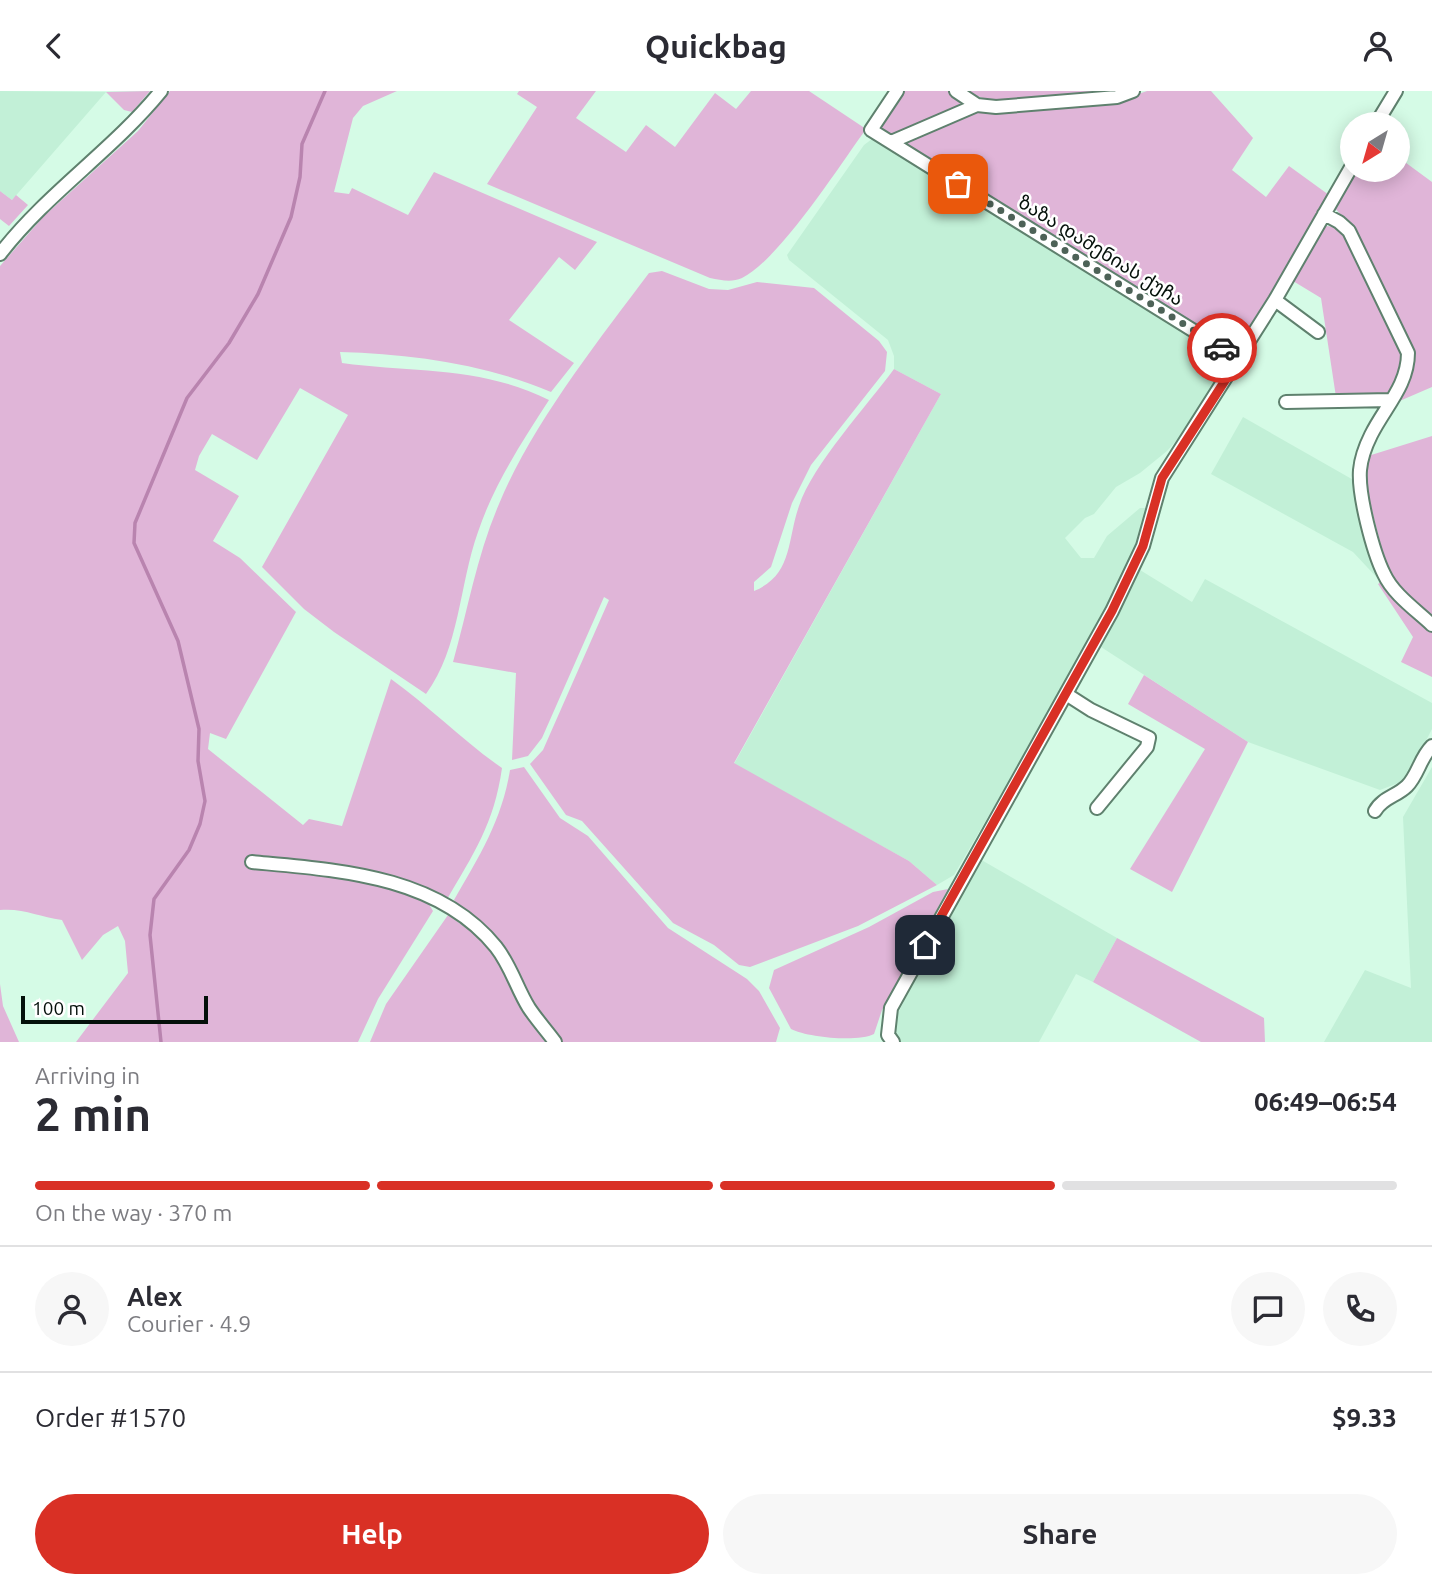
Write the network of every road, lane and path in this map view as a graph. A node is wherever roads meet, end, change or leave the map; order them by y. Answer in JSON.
{"nodes":[{"id":1,"x":161,"y":91,"type":"edge"},
{"id":2,"x":897,"y":91,"type":"edge"},
{"id":3,"x":956,"y":91,"type":"edge"},
{"id":4,"x":1133,"y":91,"type":"edge"},
{"id":5,"x":1395,"y":91,"type":"edge"},
{"id":6,"x":977,"y":104,"type":"junction"},
{"id":7,"x":1383,"y":112,"type":"edge"},
{"id":8,"x":891,"y":142,"type":"junction"},
{"id":9,"x":1343,"y":182,"type":"edge"},
{"id":10,"x":1324,"y":214,"type":"junction"},
{"id":11,"x":0,"y":254,"type":"edge"},
{"id":12,"x":1275,"y":300,"type":"junction"},
{"id":13,"x":1318,"y":332,"type":"dead end"},
{"id":14,"x":1239,"y":359,"type":"junction"},
{"id":15,"x":1391,"y":400,"type":"junction"},
{"id":16,"x":1286,"y":402,"type":"dead end"},
{"id":17,"x":1432,"y":625,"type":"edge"},
{"id":18,"x":1066,"y":694,"type":"junction"},
{"id":19,"x":1432,"y":746,"type":"edge"},
{"id":20,"x":1097,"y":808,"type":"dead end"},
{"id":21,"x":1375,"y":811,"type":"dead end"},
{"id":22,"x":252,"y":862,"type":"dead end"},
{"id":23,"x":886,"y":1040,"type":"edge"},
{"id":24,"x":555,"y":1042,"type":"edge"}],
"edges":[{"from":1,"to":11,"type":"street"},
{"from":2,"to":8,"type":"street","name":"ზაზა დამენიას ქუჩა"},
{"from":3,"to":6,"type":"street"},
{"from":4,"to":6,"type":"street"},
{"from":5,"to":7,"type":"street"},
{"from":6,"to":8,"type":"street"},
{"from":8,"to":14,"type":"street","name":"ზაზა დამენიას ქუჩა"},
{"from":9,"to":10,"type":"street"},
{"from":10,"to":12,"type":"street"},
{"from":10,"to":15,"type":"street"},
{"from":12,"to":13,"type":"street"},
{"from":12,"to":14,"type":"street"},
{"from":14,"to":18,"type":"street"},
{"from":15,"to":16,"type":"street"},
{"from":15,"to":17,"type":"street"},
{"from":18,"to":20,"type":"street"},
{"from":18,"to":23,"type":"street"},
{"from":19,"to":21,"type":"street"},
{"from":22,"to":24,"type":"street"}]}
